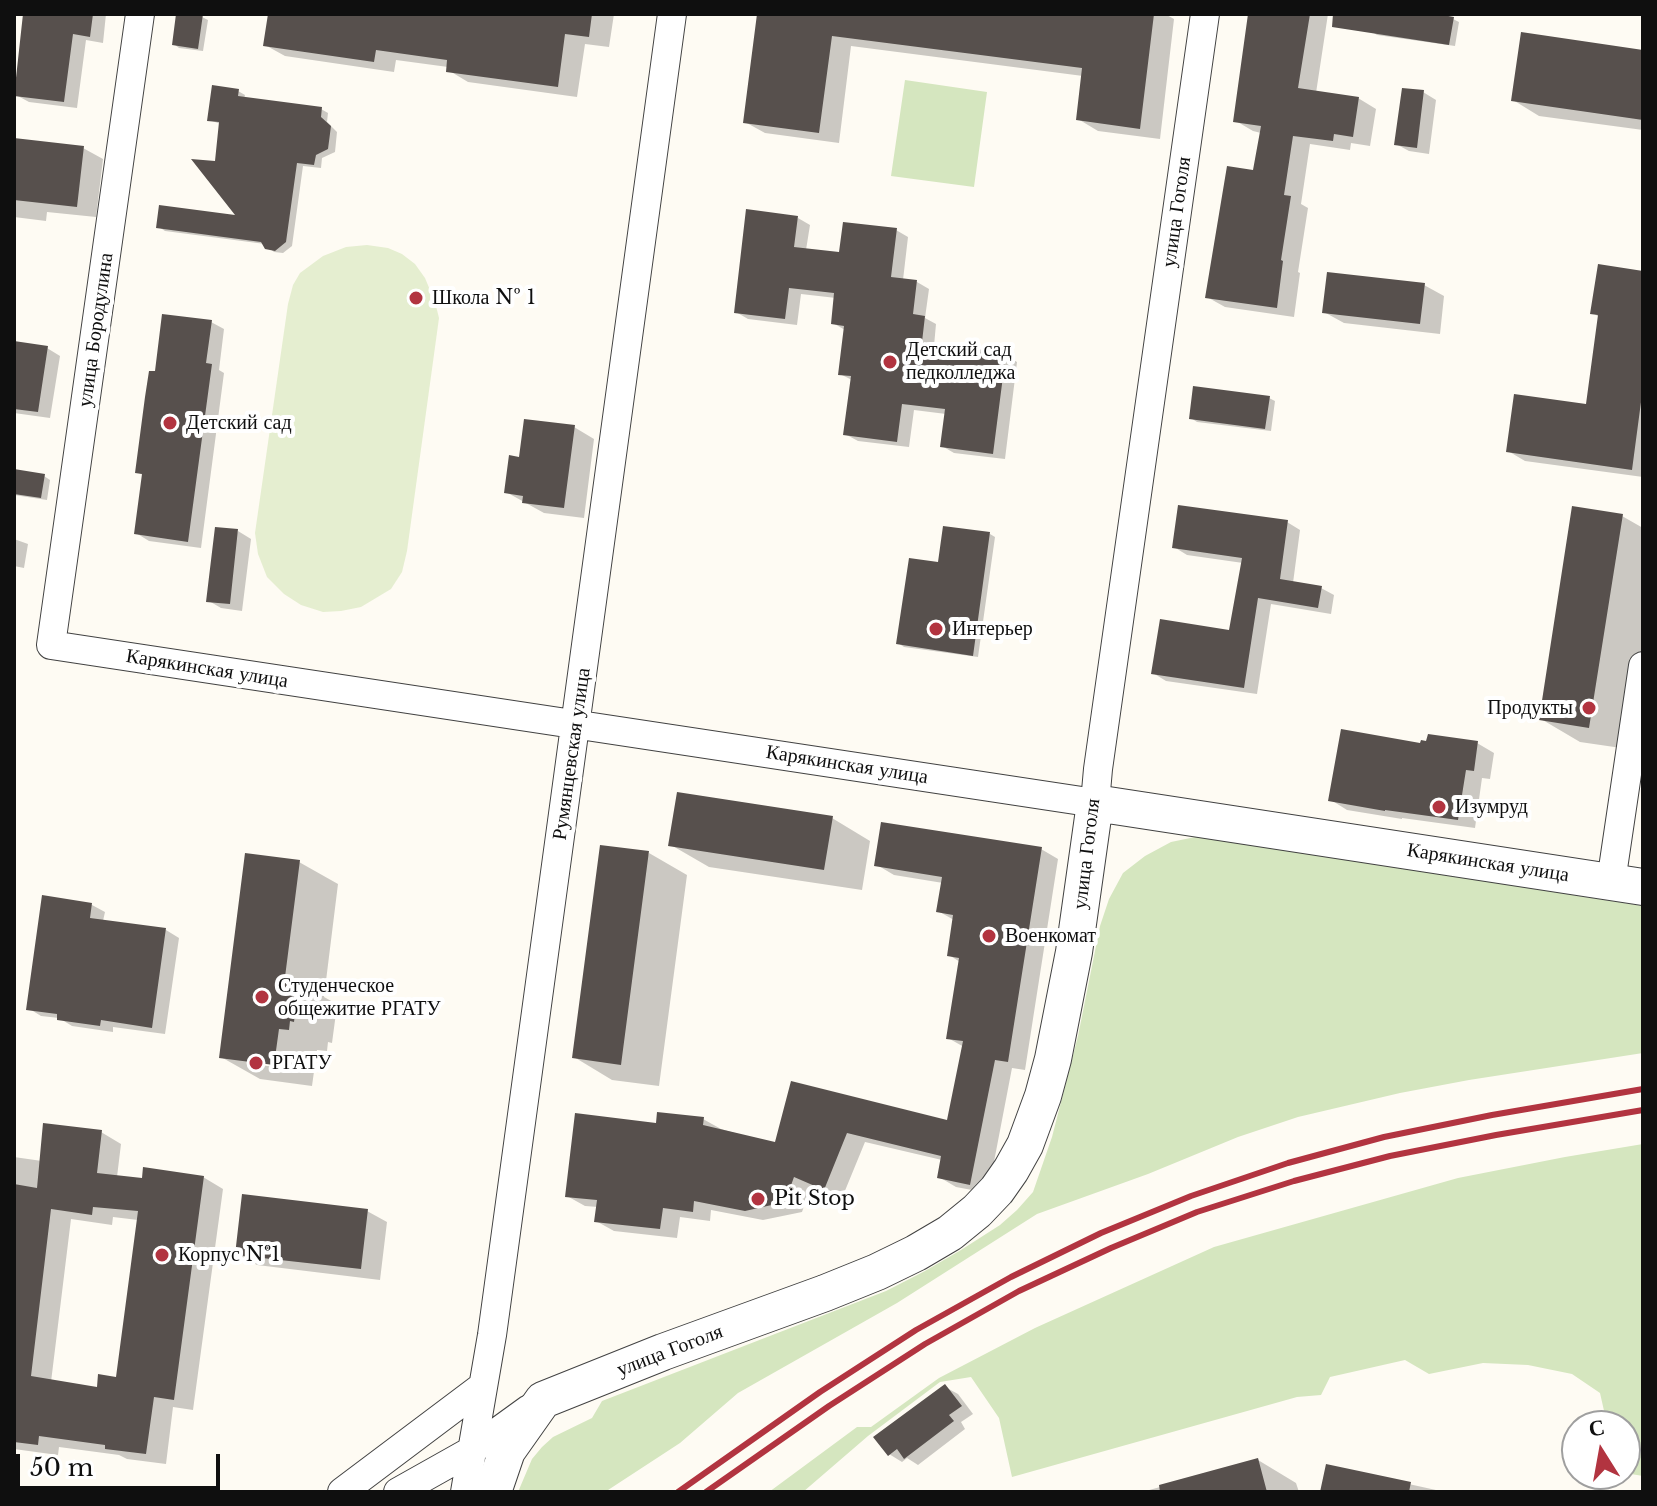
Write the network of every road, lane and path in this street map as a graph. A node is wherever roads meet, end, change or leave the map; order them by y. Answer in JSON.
{"nodes":[{"id":1,"x":140,"y":14,"type":"edge"},
{"id":2,"x":672,"y":14,"type":"edge"},
{"id":3,"x":1205,"y":14,"type":"edge"},
{"id":4,"x":51,"y":645,"type":"joint"},
{"id":5,"x":1643,"y":666,"type":"edge"},
{"id":6,"x":576,"y":724,"type":"junction"},
{"id":7,"x":1095,"y":803,"type":"junction"},
{"id":8,"x":1627,"y":884,"type":"edge"},
{"id":9,"x":483,"y":1386,"type":"junction"},
{"id":10,"x":543,"y":1400,"type":"junction"},
{"id":11,"x":471,"y":1451,"type":"junction"},
{"id":12,"x":342,"y":1492,"type":"edge"},
{"id":13,"x":398,"y":1492,"type":"edge"},
{"id":14,"x":465,"y":1492,"type":"edge"},
{"id":15,"x":493,"y":1492,"type":"edge"}],
"edges":[{"from":1,"to":4,"type":"street","name":"улица Бородулина"},
{"from":2,"to":6,"type":"street","name":"Румянцевская улица"},
{"from":3,"to":7,"type":"street","name":"улица Гоголя"},
{"from":4,"to":6,"type":"street","name":"Карякинская улица"},
{"from":5,"to":8,"type":"street"},
{"from":6,"to":7,"type":"street","name":"Карякинская улица"},
{"from":6,"to":9,"type":"street","name":"Румянцевская улица"},
{"from":7,"to":8,"type":"street","name":"Карякинская улица"},
{"from":7,"to":10,"type":"street","name":"улица Гоголя"},
{"from":9,"to":11,"type":"street","name":"Румянцевская улица"},
{"from":9,"to":12,"type":"street"},
{"from":10,"to":11,"type":"street","name":"улица Гоголя"},
{"from":10,"to":15,"type":"street"},
{"from":11,"to":13,"type":"street","name":"улица Гоголя"},
{"from":11,"to":14,"type":"street","name":"Румянцевская улица"}]}
